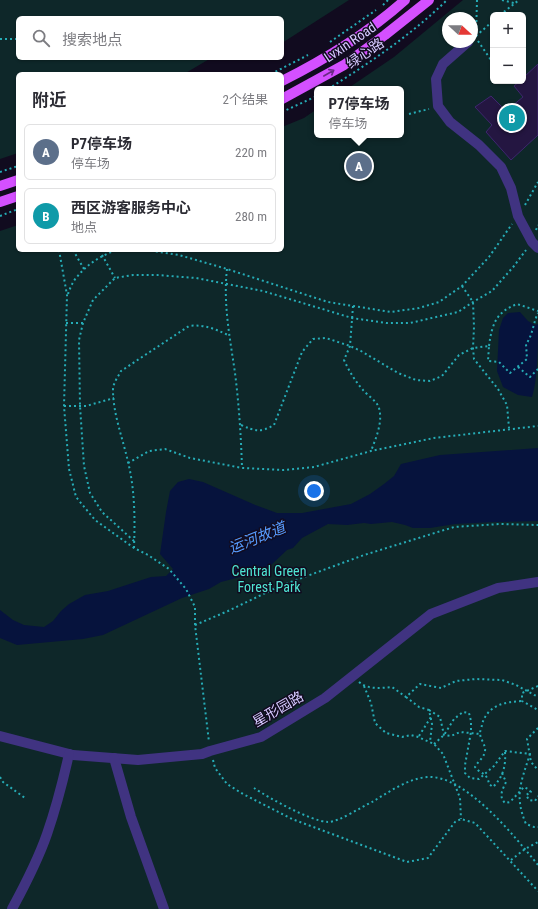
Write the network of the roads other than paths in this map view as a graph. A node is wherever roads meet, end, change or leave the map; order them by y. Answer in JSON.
{"nodes":[{"id":1,"x":405,"y":0,"type":"edge"},
{"id":2,"x":429,"y":0,"type":"edge"},
{"id":3,"x":462,"y":48,"type":"edge"},
{"id":4,"x":284,"y":80,"type":"edge"},
{"id":5,"x":284,"y":97,"type":"edge"},
{"id":6,"x":16,"y":181,"type":"edge"},
{"id":7,"x":0,"y":186,"type":"edge"},
{"id":8,"x":16,"y":197,"type":"edge"},
{"id":9,"x":0,"y":202,"type":"edge"},
{"id":10,"x":535,"y":245,"type":"edge"},
{"id":11,"x":538,"y":582,"type":"edge"},
{"id":12,"x":0,"y":736,"type":"edge"},
{"id":13,"x":69,"y":754,"type":"junction"},
{"id":14,"x":114,"y":758,"type":"junction"},
{"id":15,"x":12,"y":909,"type":"edge"},
{"id":16,"x":164,"y":909,"type":"edge"}],
"edges":[{"from":1,"to":4,"type":"main road","name":"Lvxin Road"},
{"from":5,"to":2,"type":"main road","name":"Lvxin Road","one_way":true},
{"from":3,"to":10,"type":"street"},
{"from":6,"to":7,"type":"main road"},
{"from":8,"to":9,"type":"main road"},
{"from":11,"to":14,"type":"street","name":"星形园路"},
{"from":12,"to":13,"type":"street","name":"星形园路"},
{"from":13,"to":14,"type":"street","name":"星形园路"},
{"from":13,"to":15,"type":"street"},
{"from":14,"to":16,"type":"street"}]}
